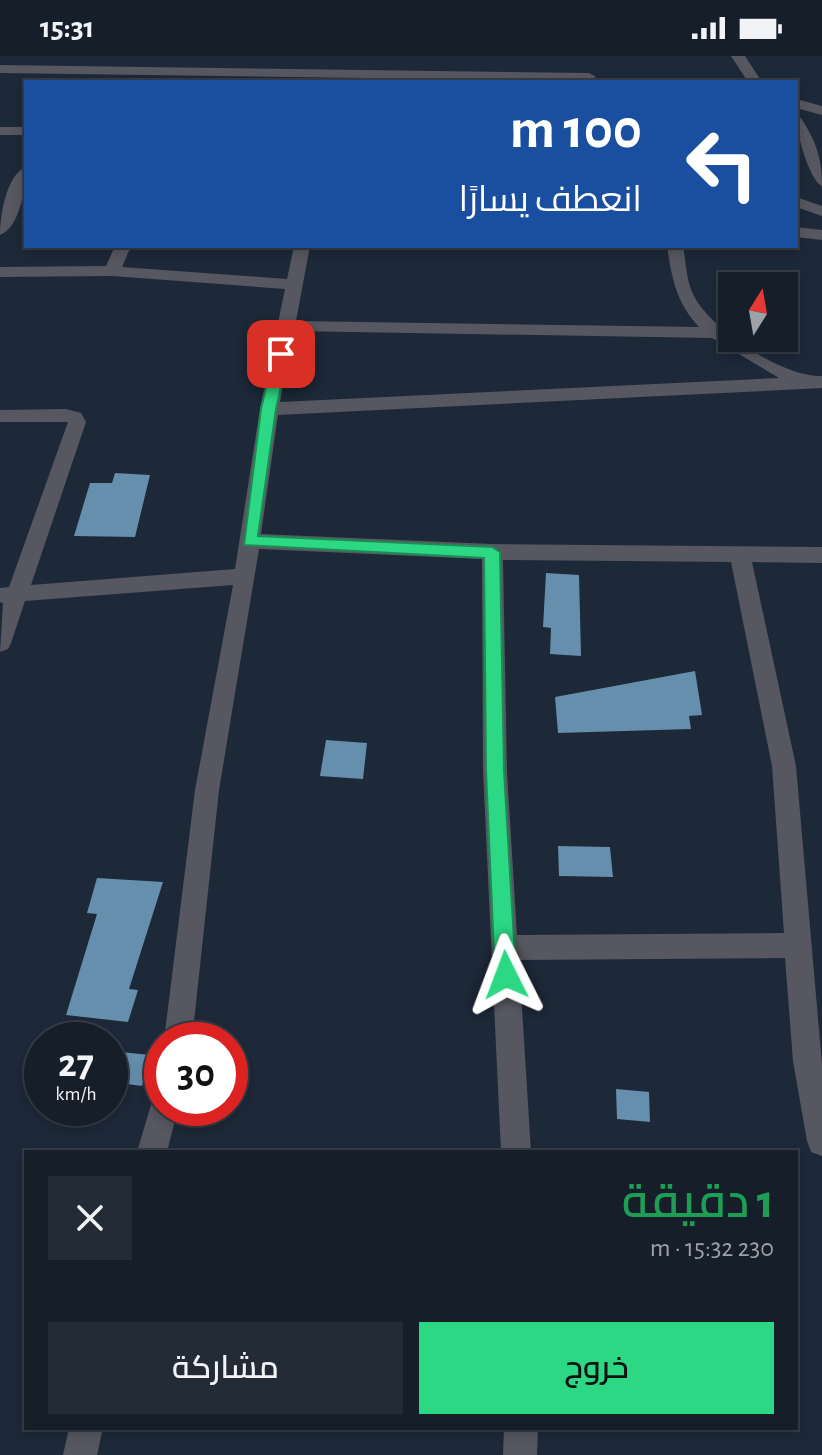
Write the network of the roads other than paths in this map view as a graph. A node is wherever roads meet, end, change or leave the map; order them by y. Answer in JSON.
{"nodes":[{"id":1,"x":77,"y":56,"type":"edge"},
{"id":2,"x":355,"y":56,"type":"edge"},
{"id":3,"x":567,"y":56,"type":"edge"},
{"id":4,"x":738,"y":56,"type":"edge"},
{"id":5,"x":0,"y":69,"type":"edge"},
{"id":6,"x":68,"y":76,"type":"edge"},
{"id":7,"x":346,"y":78,"type":"edge"},
{"id":8,"x":591,"y":80,"type":"edge"},
{"id":9,"x":754,"y":80,"type":"edge"},
{"id":10,"x":798,"y":104,"type":"edge"},
{"id":11,"x":822,"y":111,"type":"edge"},
{"id":12,"x":798,"y":123,"type":"edge"},
{"id":13,"x":798,"y":125,"type":"edge"},
{"id":14,"x":822,"y":125,"type":"edge"},
{"id":15,"x":0,"y":131,"type":"edge"},
{"id":16,"x":24,"y":131,"type":"edge"},
{"id":17,"x":24,"y":176,"type":"edge"},
{"id":18,"x":822,"y":181,"type":"edge"},
{"id":19,"x":798,"y":203,"type":"edge"},
{"id":20,"x":822,"y":211,"type":"edge"},
{"id":21,"x":0,"y":230,"type":"edge"},
{"id":22,"x":798,"y":232,"type":"edge"},
{"id":23,"x":822,"y":235,"type":"edge"},
{"id":24,"x":122,"y":248,"type":"edge"},
{"id":25,"x":302,"y":248,"type":"edge"},
{"id":26,"x":675,"y":248,"type":"edge"},
{"id":27,"x":112,"y":271,"type":"junction"},
{"id":28,"x":0,"y":272,"type":"edge"},
{"id":29,"x":295,"y":285,"type":"junction"},
{"id":30,"x":287,"y":326,"type":"junction"},
{"id":31,"x":718,"y":333,"type":"joint"},
{"id":32,"x":750,"y":352,"type":"edge"},
{"id":33,"x":822,"y":382,"type":"edge"},
{"id":34,"x":801,"y":383,"type":"junction"},
{"id":35,"x":269,"y":409,"type":"junction"},
{"id":36,"x":0,"y":416,"type":"edge"},
{"id":37,"x":250,"y":541,"type":"junction"},
{"id":38,"x":492,"y":552,"type":"junction"},
{"id":39,"x":740,"y":555,"type":"junction"},
{"id":40,"x":822,"y":555,"type":"edge"},
{"id":41,"x":245,"y":576,"type":"junction"},
{"id":42,"x":8,"y":595,"type":"edge"},
{"id":43,"x":0,"y":643,"type":"edge"},
{"id":44,"x":798,"y":945,"type":"junction"},
{"id":45,"x":504,"y":948,"type":"junction"},
{"id":46,"x":180,"y":1022,"type":"edge"},
{"id":47,"x":158,"y":1126,"type":"edge"},
{"id":48,"x":822,"y":1141,"type":"edge"},
{"id":49,"x":152,"y":1150,"type":"edge"},
{"id":50,"x":516,"y":1150,"type":"edge"},
{"id":51,"x":86,"y":1430,"type":"edge"},
{"id":52,"x":521,"y":1430,"type":"edge"},
{"id":53,"x":80,"y":1455,"type":"edge"},
{"id":54,"x":520,"y":1455,"type":"edge"}],
"edges":[{"from":1,"to":6,"type":"street"},
{"from":2,"to":7,"type":"street"},
{"from":3,"to":8,"type":"street"},
{"from":4,"to":9,"type":"street"},
{"from":5,"to":6,"type":"street"},
{"from":6,"to":7,"type":"street"},
{"from":7,"to":8,"type":"street"},
{"from":10,"to":11,"type":"street"},
{"from":12,"to":14,"type":"street"},
{"from":13,"to":18,"type":"street"},
{"from":15,"to":16,"type":"street"},
{"from":17,"to":21,"type":"street"},
{"from":19,"to":20,"type":"street"},
{"from":22,"to":23,"type":"street"},
{"from":24,"to":27,"type":"street"},
{"from":25,"to":29,"type":"street"},
{"from":26,"to":31,"type":"street"},
{"from":27,"to":28,"type":"street"},
{"from":27,"to":29,"type":"street"},
{"from":29,"to":30,"type":"street"},
{"from":30,"to":31,"type":"street"},
{"from":30,"to":35,"type":"street"},
{"from":32,"to":34,"type":"street"},
{"from":33,"to":34,"type":"street"},
{"from":34,"to":35,"type":"street"},
{"from":35,"to":37,"type":"street"},
{"from":36,"to":42,"type":"street"},
{"from":37,"to":38,"type":"street"},
{"from":37,"to":41,"type":"street"},
{"from":38,"to":39,"type":"street"},
{"from":38,"to":45,"type":"street"},
{"from":39,"to":40,"type":"street"},
{"from":39,"to":44,"type":"street"},
{"from":41,"to":42,"type":"street"},
{"from":41,"to":46,"type":"street"},
{"from":42,"to":43,"type":"street"},
{"from":44,"to":45,"type":"street"},
{"from":44,"to":48,"type":"street"},
{"from":45,"to":50,"type":"street"},
{"from":47,"to":49,"type":"street"},
{"from":51,"to":53,"type":"street"},
{"from":52,"to":54,"type":"street"}]}
